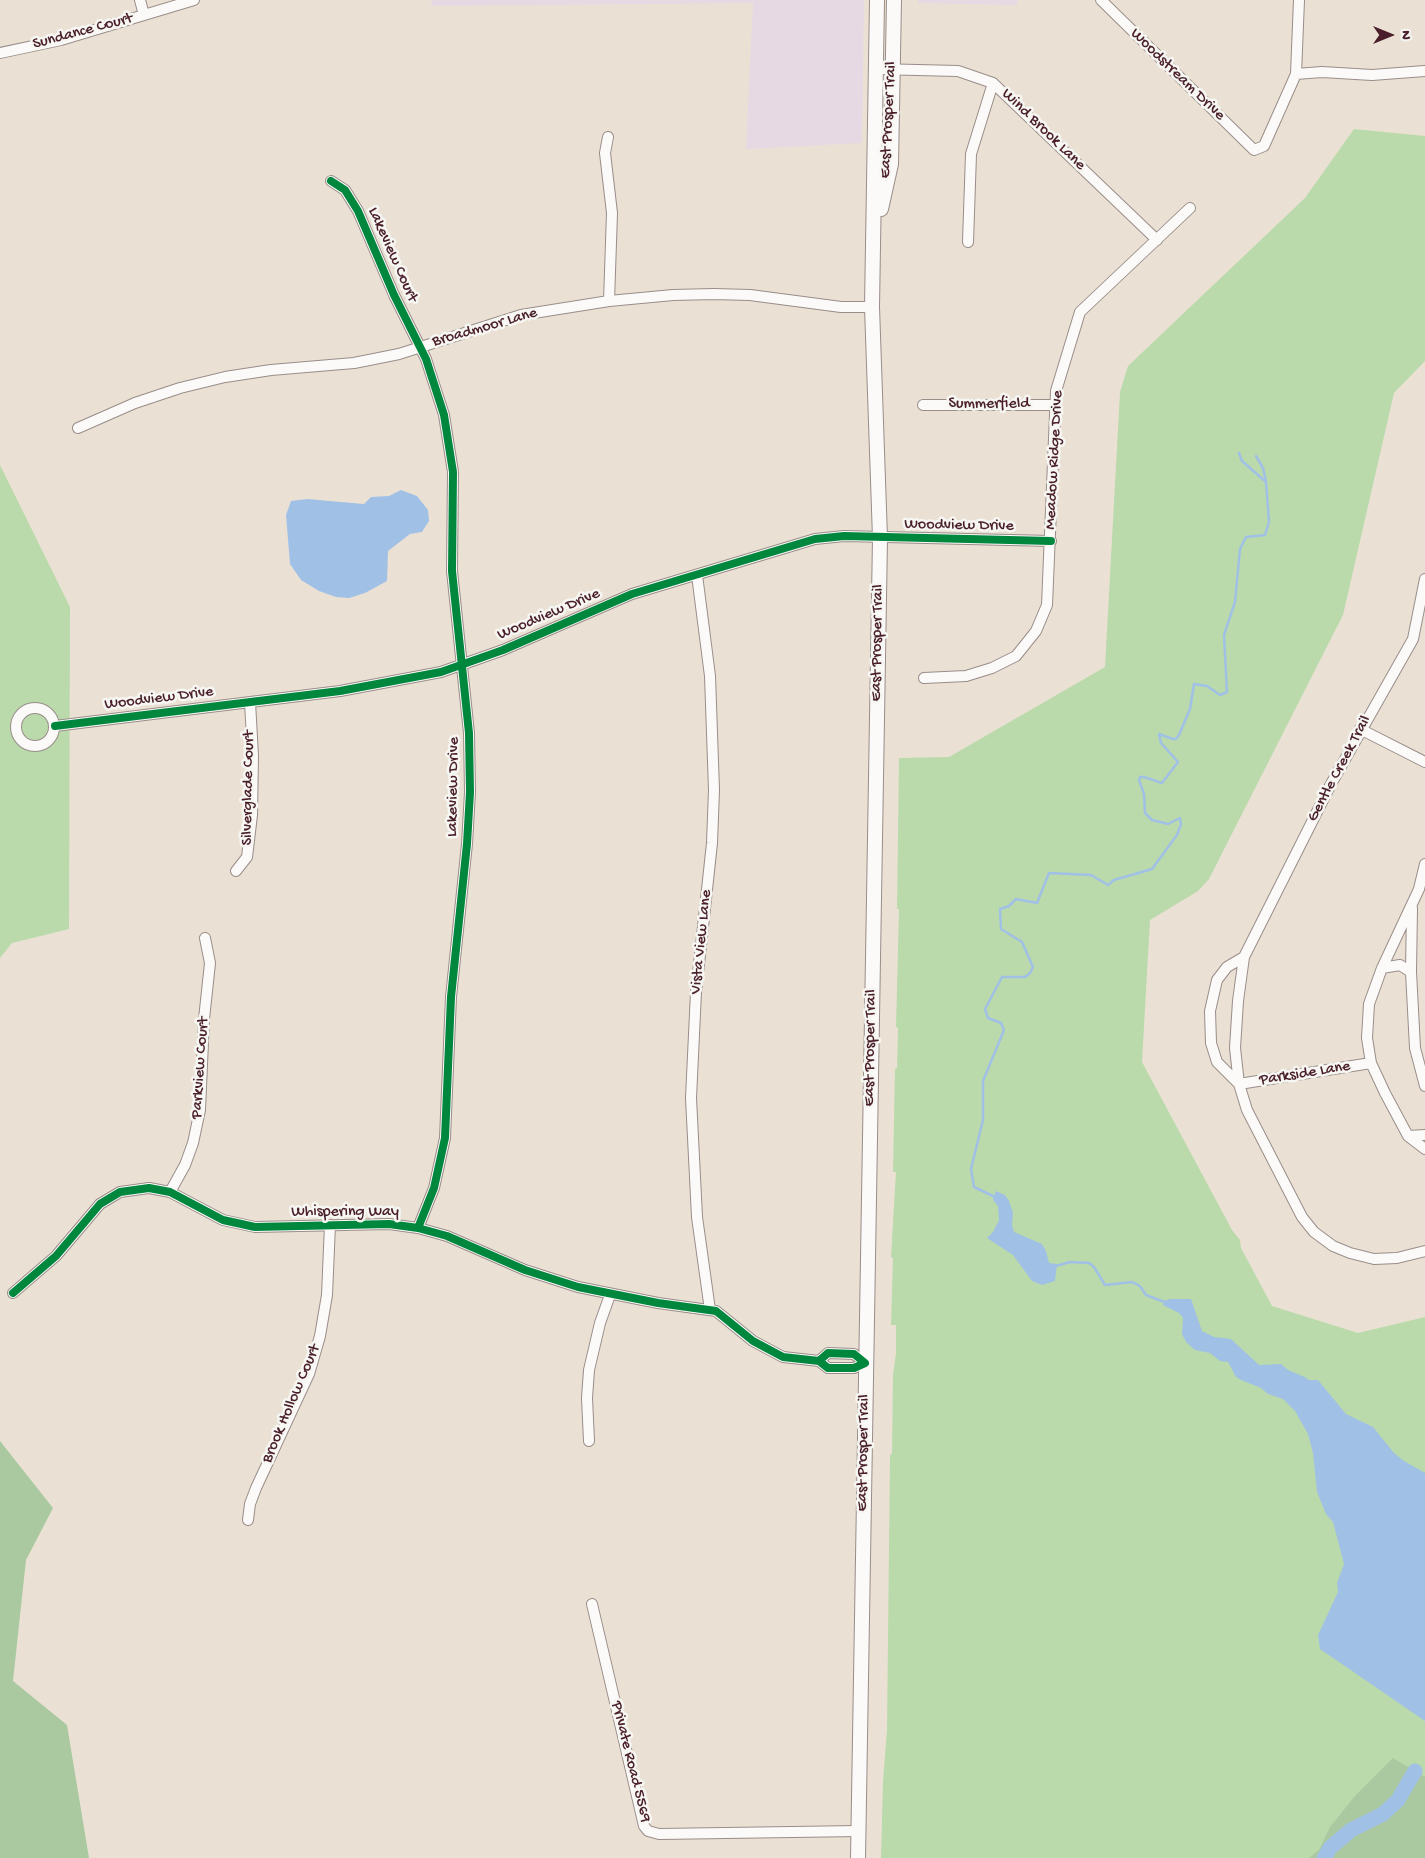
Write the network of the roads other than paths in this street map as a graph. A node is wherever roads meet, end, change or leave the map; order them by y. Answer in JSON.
{"nodes":[{"id":1,"x":140,"y":0,"type":"edge"},
{"id":2,"x":194,"y":0,"type":"edge"},
{"id":3,"x":877,"y":0,"type":"edge"},
{"id":4,"x":894,"y":0,"type":"edge"},
{"id":5,"x":1100,"y":0,"type":"edge"},
{"id":6,"x":1299,"y":0,"type":"edge"},
{"id":7,"x":144,"y":15,"type":"junction"},
{"id":8,"x":0,"y":53,"type":"edge"},
{"id":9,"x":876,"y":69,"type":"junction"},
{"id":10,"x":893,"y":70,"type":"junction"},
{"id":11,"x":1425,"y":71,"type":"edge"},
{"id":12,"x":1296,"y":74,"type":"junction"},
{"id":13,"x":994,"y":82,"type":"junction"},
{"id":14,"x":608,"y":137,"type":"dead end"},
{"id":15,"x":332,"y":181,"type":"dead end"},
{"id":16,"x":1190,"y":208,"type":"dead end"},
{"id":17,"x":875,"y":239,"type":"junction"},
{"id":18,"x":1156,"y":240,"type":"junction"},
{"id":19,"x":968,"y":242,"type":"dead end"},
{"id":20,"x":609,"y":301,"type":"junction"},
{"id":21,"x":872,"y":307,"type":"junction"},
{"id":22,"x":421,"y":347,"type":"junction"},
{"id":23,"x":923,"y":405,"type":"dead end"},
{"id":24,"x":1054,"y":405,"type":"junction"},
{"id":25,"x":78,"y":428,"type":"dead end"},
{"id":26,"x":880,"y":538,"type":"junction"},
{"id":27,"x":1051,"y":541,"type":"junction"},
{"id":28,"x":697,"y":574,"type":"junction"},
{"id":29,"x":1425,"y":579,"type":"edge"},
{"id":30,"x":1421,"y":624,"type":"edge"},
{"id":31,"x":463,"y":665,"type":"junction"},
{"id":32,"x":924,"y":678,"type":"dead end"},
{"id":33,"x":250,"y":702,"type":"junction"},
{"id":34,"x":55,"y":726,"type":"dead end"},
{"id":35,"x":1360,"y":729,"type":"junction"},
{"id":36,"x":1425,"y":762,"type":"edge"},
{"id":37,"x":1425,"y":864,"type":"edge"},
{"id":38,"x":236,"y":871,"type":"dead end"},
{"id":39,"x":1412,"y":905,"type":"junction"},
{"id":40,"x":205,"y":938,"type":"dead end"},
{"id":41,"x":1244,"y":957,"type":"junction"},
{"id":42,"x":1382,"y":968,"type":"junction"},
{"id":43,"x":1411,"y":972,"type":"junction"},
{"id":44,"x":1420,"y":1048,"type":"edge"},
{"id":45,"x":1370,"y":1063,"type":"junction"},
{"id":46,"x":1239,"y":1084,"type":"junction"},
{"id":47,"x":1425,"y":1086,"type":"edge"},
{"id":48,"x":1425,"y":1135,"type":"edge"},
{"id":49,"x":1408,"y":1136,"type":"junction"},
{"id":50,"x":1425,"y":1149,"type":"edge"},
{"id":51,"x":170,"y":1192,"type":"junction"},
{"id":52,"x":330,"y":1225,"type":"junction"},
{"id":53,"x":418,"y":1228,"type":"junction"},
{"id":54,"x":1425,"y":1251,"type":"edge"},
{"id":55,"x":14,"y":1292,"type":"dead end"},
{"id":56,"x":610,"y":1295,"type":"junction"},
{"id":57,"x":710,"y":1310,"type":"junction"},
{"id":58,"x":819,"y":1361,"type":"junction"},
{"id":59,"x":865,"y":1363,"type":"junction"},
{"id":60,"x":589,"y":1441,"type":"dead end"},
{"id":61,"x":248,"y":1520,"type":"dead end"},
{"id":62,"x":592,"y":1604,"type":"dead end"},
{"id":63,"x":858,"y":1831,"type":"junction"},
{"id":64,"x":858,"y":1858,"type":"edge"}],
"edges":[{"from":1,"to":7,"type":"street"},
{"from":2,"to":7,"type":"street","name":"Sundance Court"},
{"from":3,"to":9,"type":"main road","name":"East Prosper Trail"},
{"from":4,"to":10,"type":"main road","name":"East Prosper Trail"},
{"from":5,"to":12,"type":"street","name":"Woodstream Drive"},
{"from":6,"to":12,"type":"street"},
{"from":7,"to":8,"type":"street","name":"Sundance Court"},
{"from":9,"to":10,"type":"street","name":"Wind Brook Lane"},
{"from":9,"to":17,"type":"main road","name":"East Prosper Trail"},
{"from":10,"to":13,"type":"street","name":"Wind Brook Lane"},
{"from":10,"to":17,"type":"main road","name":"East Prosper Trail"},
{"from":11,"to":12,"type":"street"},
{"from":13,"to":18,"type":"street","name":"Wind Brook Lane"},
{"from":13,"to":19,"type":"street"},
{"from":14,"to":20,"type":"street"},
{"from":15,"to":22,"type":"street","name":"Lakeview Court"},
{"from":16,"to":18,"type":"street","name":"Meadow Ridge Drive"},
{"from":17,"to":21,"type":"main road","name":"East Prosper Trail"},
{"from":18,"to":24,"type":"street","name":"Meadow Ridge Drive"},
{"from":20,"to":21,"type":"street","name":"Broadmoor Lane"},
{"from":20,"to":22,"type":"street","name":"Broadmoor Lane"},
{"from":21,"to":26,"type":"main road","name":"East Prosper Trail"},
{"from":22,"to":25,"type":"street","name":"Broadmoor Lane"},
{"from":22,"to":31,"type":"street","name":"Lakeview Drive"},
{"from":23,"to":24,"type":"street","name":"Summerfield"},
{"from":24,"to":27,"type":"street","name":"Meadow Ridge Drive"},
{"from":26,"to":27,"type":"street","name":"Woodview Drive"},
{"from":26,"to":28,"type":"street","name":"Woodview Drive"},
{"from":26,"to":59,"type":"main road","name":"East Prosper Trail"},
{"from":27,"to":32,"type":"street","name":"Meadow Ridge Drive"},
{"from":28,"to":31,"type":"street","name":"Woodview Drive"},
{"from":28,"to":57,"type":"street","name":"Vista View Lane"},
{"from":29,"to":30,"type":"street","name":"Gentle Creek Trail"},
{"from":30,"to":35,"type":"street","name":"Gentle Creek Trail"},
{"from":31,"to":33,"type":"street","name":"Woodview Drive"},
{"from":31,"to":53,"type":"street","name":"Lakeview Drive"},
{"from":33,"to":34,"type":"street","name":"Woodview Drive"},
{"from":33,"to":38,"type":"street","name":"Silverglade Court"},
{"from":35,"to":36,"type":"street"},
{"from":35,"to":41,"type":"street","name":"Gentle Creek Trail"},
{"from":37,"to":39,"type":"street"},
{"from":39,"to":42,"type":"street"},
{"from":39,"to":43,"type":"street"},
{"from":40,"to":51,"type":"street","name":"Parkview Court"},
{"from":41,"to":46,"type":"street","name":"Gentle Creek Trail"},
{"from":41,"to":46,"type":"street","name":"Gentle Creek Trail"},
{"from":42,"to":43,"type":"street"},
{"from":42,"to":45,"type":"street"},
{"from":43,"to":44,"type":"street"},
{"from":44,"to":47,"type":"street"},
{"from":45,"to":46,"type":"street","name":"Parkside Lane"},
{"from":45,"to":49,"type":"street"},
{"from":46,"to":54,"type":"street","name":"Gentle Creek Trail"},
{"from":48,"to":49,"type":"street"},
{"from":49,"to":50,"type":"street"},
{"from":51,"to":52,"type":"street","name":"Whispering Way"},
{"from":51,"to":55,"type":"street","name":"Whispering Way"},
{"from":52,"to":53,"type":"street","name":"Whispering Way"},
{"from":52,"to":61,"type":"street","name":"Brook Hollow Court"},
{"from":53,"to":56,"type":"street","name":"Whispering Way"},
{"from":56,"to":57,"type":"street","name":"Whispering Way"},
{"from":56,"to":60,"type":"street"},
{"from":57,"to":58,"type":"street","name":"Whispering Way"},
{"from":58,"to":59,"type":"street","name":"Whispering Way"},
{"from":58,"to":59,"type":"street","name":"Whispering Way"},
{"from":59,"to":63,"type":"main road","name":"East Prosper Trail"},
{"from":62,"to":63,"type":"street","name":"Private Road 5569"},
{"from":63,"to":64,"type":"main road","name":"East Prosper Trail"}]}
